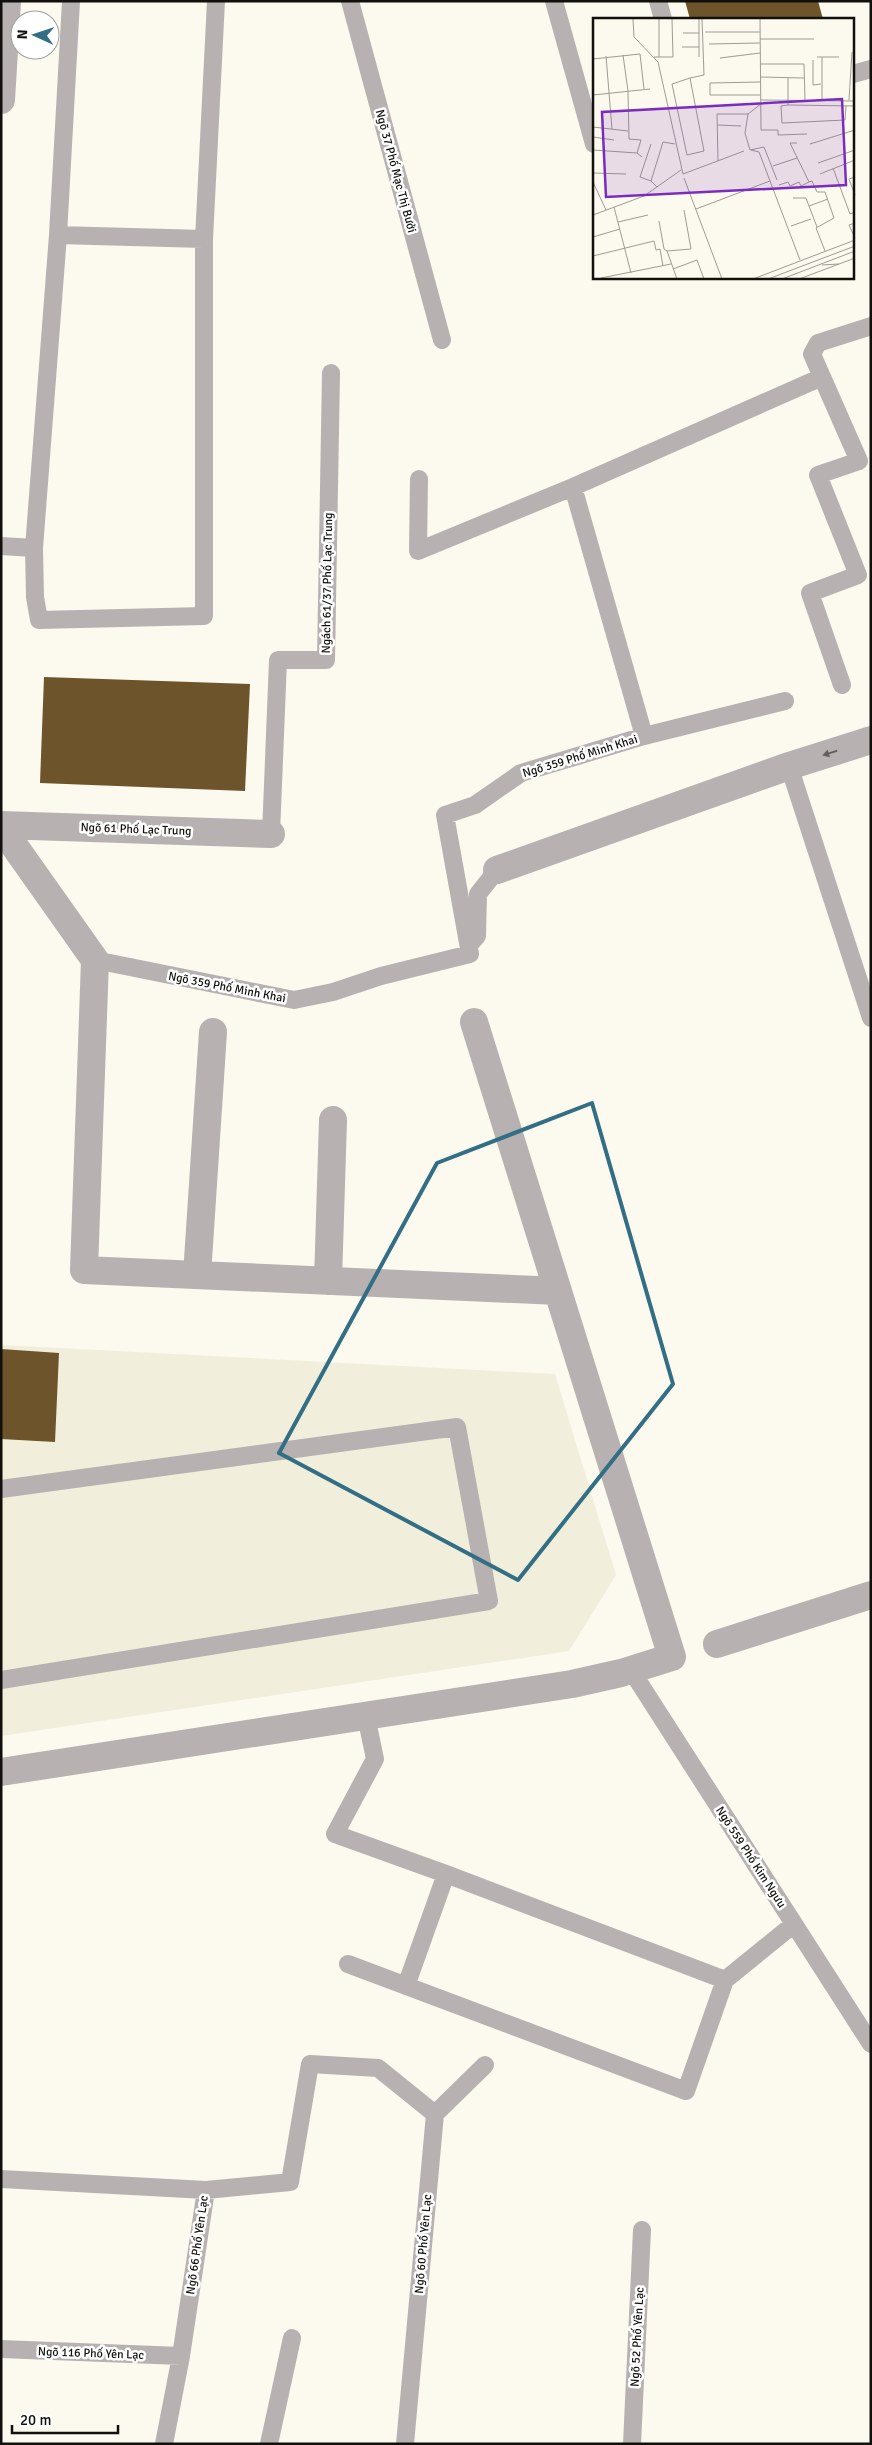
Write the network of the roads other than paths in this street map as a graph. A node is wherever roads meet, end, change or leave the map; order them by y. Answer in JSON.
{"nodes":[{"id":1,"x":7,"y":1,"type":"edge"},
{"id":2,"x":71,"y":1,"type":"edge"},
{"id":3,"x":216,"y":1,"type":"edge"},
{"id":4,"x":350,"y":1,"type":"edge"},
{"id":5,"x":554,"y":1,"type":"edge"},
{"id":6,"x":658,"y":1,"type":"edge"},
{"id":7,"x":663,"y":18,"type":"edge"},
{"id":8,"x":871,"y":69,"type":"edge"},
{"id":9,"x":854,"y":74,"type":"edge"},
{"id":10,"x":1,"y":100,"type":"edge"},
{"id":11,"x":593,"y":140,"type":"edge"},
{"id":12,"x":58,"y":235,"type":"junction"},
{"id":13,"x":204,"y":239,"type":"junction"},
{"id":14,"x":871,"y":326,"type":"edge"},
{"id":15,"x":442,"y":340,"type":"dead end"},
{"id":16,"x":332,"y":373,"type":"dead end"},
{"id":17,"x":822,"y":377,"type":"junction"},
{"id":18,"x":419,"y":479,"type":"dead end"},
{"id":19,"x":573,"y":487,"type":"junction"},
{"id":20,"x":1,"y":546,"type":"edge"},
{"id":21,"x":34,"y":548,"type":"junction"},
{"id":22,"x":842,"y":685,"type":"dead end"},
{"id":23,"x":785,"y":701,"type":"dead end"},
{"id":24,"x":644,"y":736,"type":"junction"},
{"id":25,"x":871,"y":740,"type":"edge"},
{"id":26,"x":788,"y":766,"type":"junction"},
{"id":27,"x":1,"y":826,"type":"edge"},
{"id":28,"x":271,"y":834,"type":"joint"},
{"id":29,"x":497,"y":870,"type":"joint"},
{"id":30,"x":469,"y":946,"type":"junction"},
{"id":31,"x":95,"y":960,"type":"junction"},
{"id":32,"x":871,"y":1018,"type":"edge"},
{"id":33,"x":474,"y":1022,"type":"dead end"},
{"id":34,"x":213,"y":1032,"type":"dead end"},
{"id":35,"x":332,"y":1120,"type":"dead end"},
{"id":36,"x":197,"y":1275,"type":"junction"},
{"id":37,"x":328,"y":1281,"type":"junction"},
{"id":38,"x":558,"y":1291,"type":"junction"},
{"id":39,"x":1,"y":1489,"type":"edge"},
{"id":40,"x":871,"y":1595,"type":"edge"},
{"id":41,"x":716,"y":1644,"type":"dead end"},
{"id":42,"x":631,"y":1670,"type":"junction"},
{"id":43,"x":1,"y":1680,"type":"edge"},
{"id":44,"x":366,"y":1716,"type":"junction"},
{"id":45,"x":1,"y":1772,"type":"edge"},
{"id":46,"x":446,"y":1874,"type":"junction"},
{"id":47,"x":794,"y":1924,"type":"junction"},
{"id":48,"x":348,"y":1964,"type":"dead end"},
{"id":49,"x":726,"y":1980,"type":"junction"},
{"id":50,"x":406,"y":1986,"type":"junction"},
{"id":51,"x":871,"y":2044,"type":"edge"},
{"id":52,"x":485,"y":2065,"type":"dead end"},
{"id":53,"x":434,"y":2114,"type":"junction"},
{"id":54,"x":1,"y":2179,"type":"edge"},
{"id":55,"x":206,"y":2190,"type":"junction"},
{"id":56,"x":642,"y":2230,"type":"dead end"},
{"id":57,"x":292,"y":2338,"type":"dead end"},
{"id":58,"x":1,"y":2349,"type":"edge"},
{"id":59,"x":181,"y":2356,"type":"junction"},
{"id":60,"x":164,"y":2444,"type":"edge"},
{"id":61,"x":269,"y":2444,"type":"edge"},
{"id":62,"x":406,"y":2444,"type":"edge"},
{"id":63,"x":632,"y":2444,"type":"edge"}],
"edges":[{"from":1,"to":10,"type":"street"},
{"from":2,"to":12,"type":"lane"},
{"from":3,"to":13,"type":"lane"},
{"from":4,"to":15,"type":"lane","name":"Ngõ 37 Phố Mạc Thị Bưởi"},
{"from":5,"to":11,"type":"lane"},
{"from":6,"to":7,"type":"lane"},
{"from":8,"to":9,"type":"lane"},
{"from":12,"to":13,"type":"lane"},
{"from":12,"to":21,"type":"lane"},
{"from":13,"to":21,"type":"lane"},
{"from":14,"to":17,"type":"lane"},
{"from":16,"to":28,"type":"lane","name":"Ngách 61/37 Phố Lạc Trung"},
{"from":17,"to":19,"type":"lane"},
{"from":17,"to":22,"type":"lane"},
{"from":18,"to":19,"type":"lane"},
{"from":19,"to":24,"type":"lane","name":"Ngõ 359 Phố Minh Khai"},
{"from":20,"to":21,"type":"lane"},
{"from":23,"to":24,"type":"lane"},
{"from":24,"to":30,"type":"lane","name":"Ngõ 359 Phố Minh Khai"},
{"from":25,"to":26,"type":"street","one_way":true},
{"from":26,"to":29,"type":"street"},
{"from":26,"to":32,"type":"lane"},
{"from":27,"to":28,"type":"street","name":"Ngõ 61 Phố Lạc Trung"},
{"from":27,"to":31,"type":"street"},
{"from":29,"to":30,"type":"lane"},
{"from":30,"to":31,"type":"lane","name":"Ngõ 359 Phố Minh Khai"},
{"from":31,"to":36,"type":"street"},
{"from":33,"to":38,"type":"street"},
{"from":34,"to":36,"type":"street"},
{"from":35,"to":37,"type":"street"},
{"from":36,"to":37,"type":"street"},
{"from":37,"to":38,"type":"street"},
{"from":38,"to":42,"type":"street"},
{"from":39,"to":43,"type":"lane"},
{"from":40,"to":41,"type":"street"},
{"from":42,"to":44,"type":"street"},
{"from":42,"to":47,"type":"lane","name":"Ngõ 559 Phố Kim Ngưu"},
{"from":44,"to":45,"type":"street"},
{"from":44,"to":46,"type":"lane"},
{"from":46,"to":49,"type":"lane"},
{"from":46,"to":50,"type":"lane"},
{"from":47,"to":49,"type":"lane"},
{"from":47,"to":51,"type":"lane","name":"Ngõ 559 Phố Kim Ngưu"},
{"from":48,"to":50,"type":"lane"},
{"from":49,"to":50,"type":"lane"},
{"from":52,"to":53,"type":"lane"},
{"from":53,"to":55,"type":"lane"},
{"from":53,"to":62,"type":"lane","name":"Ngõ 60 Phố Yên Lạc"},
{"from":54,"to":55,"type":"lane","name":"Ngõ 66 Phố Yên Lạc"},
{"from":55,"to":59,"type":"lane","name":"Ngõ 66 Phố Yên Lạc"},
{"from":56,"to":63,"type":"lane","name":"Ngõ 52 Phố Yên Lạc"},
{"from":57,"to":61,"type":"lane"},
{"from":58,"to":59,"type":"lane","name":"Ngõ 116 Phố Yên Lạc"},
{"from":59,"to":60,"type":"lane","name":"Ngõ 66 Phố Yên Lạc"}]}
